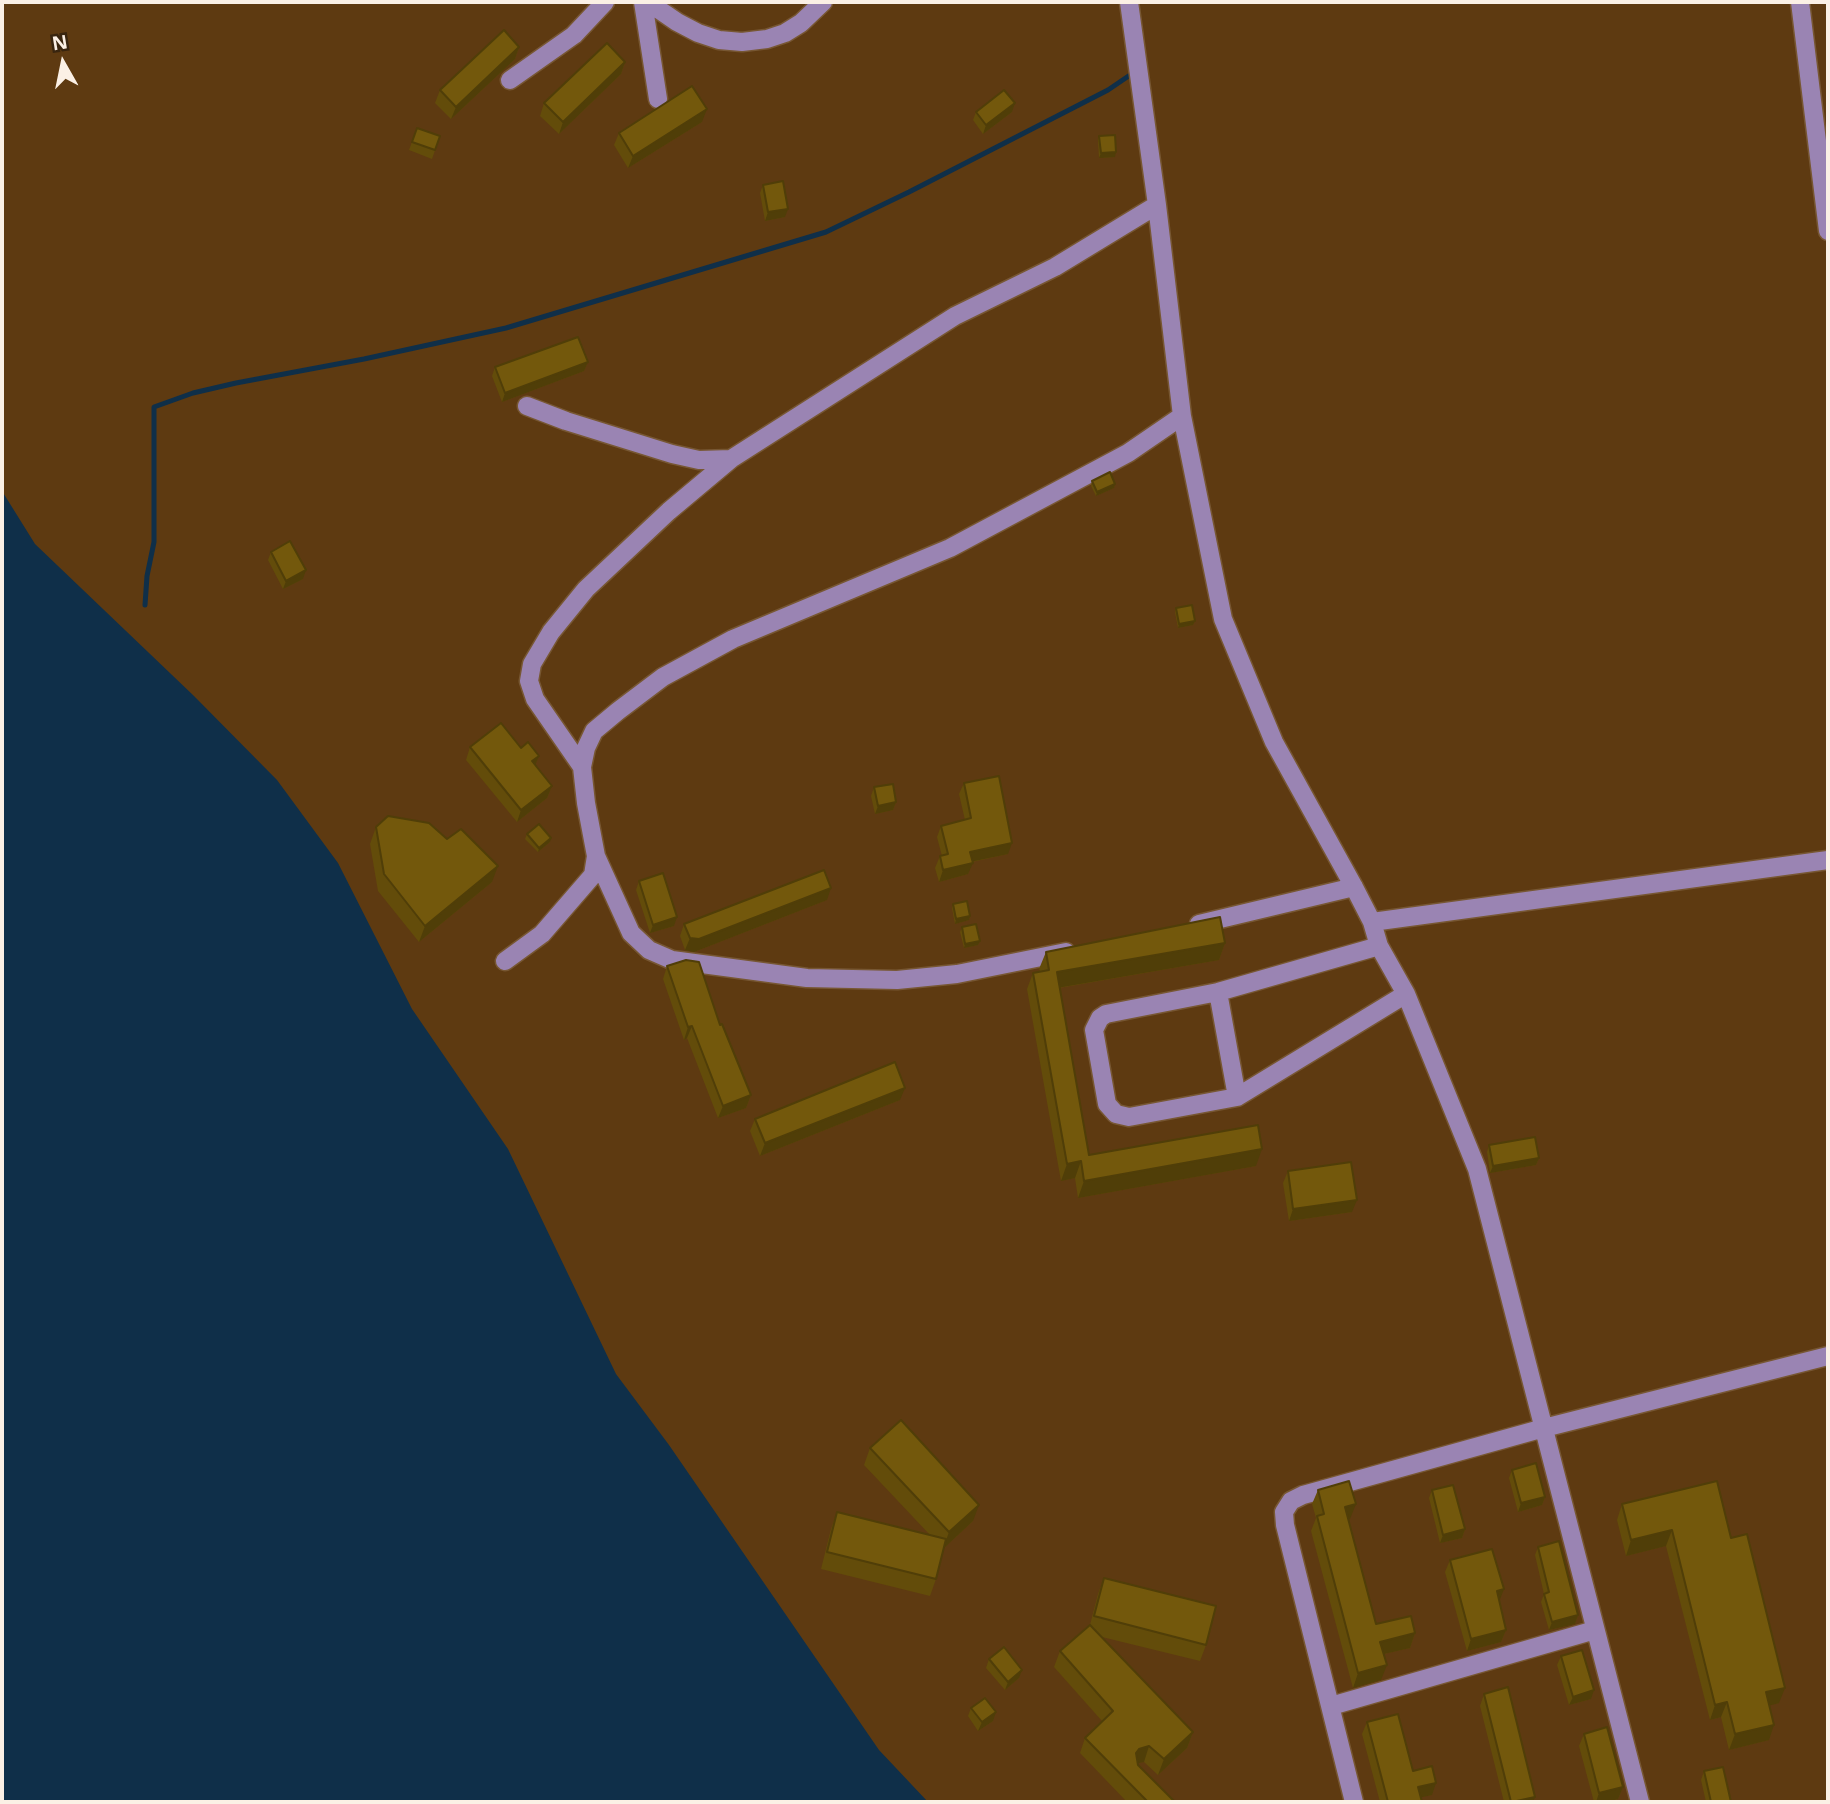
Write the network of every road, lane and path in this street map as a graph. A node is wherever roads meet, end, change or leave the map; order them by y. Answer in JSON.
{"nodes":[{"id":1,"x":605,"y":2,"type":"edge"},
{"id":2,"x":645,"y":2,"type":"edge"},
{"id":3,"x":823,"y":2,"type":"edge"},
{"id":4,"x":1129,"y":2,"type":"edge"},
{"id":5,"x":1800,"y":2,"type":"edge"},
{"id":6,"x":510,"y":80,"type":"dead end"},
{"id":7,"x":657,"y":99,"type":"dead end"},
{"id":8,"x":1157,"y":205,"type":"junction"},
{"id":9,"x":1828,"y":231,"type":"edge"},
{"id":10,"x":527,"y":406,"type":"dead end"},
{"id":11,"x":1182,"y":416,"type":"junction"},
{"id":12,"x":731,"y":459,"type":"junction"},
{"id":13,"x":582,"y":767,"type":"junction"},
{"id":14,"x":596,"y":856,"type":"junction"},
{"id":15,"x":1828,"y":860,"type":"edge"},
{"id":16,"x":1354,"y":887,"type":"junction"},
{"id":17,"x":1371,"y":922,"type":"junction"},
{"id":18,"x":1180,"y":928,"type":"edge"},
{"id":19,"x":1379,"y":946,"type":"junction"},
{"id":20,"x":1087,"y":947,"type":"edge"},
{"id":21,"x":505,"y":961,"type":"dead end"},
{"id":22,"x":1219,"y":992,"type":"junction"},
{"id":23,"x":1406,"y":994,"type":"junction"},
{"id":24,"x":1237,"y":1097,"type":"junction"},
{"id":25,"x":1828,"y":1356,"type":"edge"},
{"id":26,"x":1544,"y":1428,"type":"junction"},
{"id":27,"x":1595,"y":1630,"type":"junction"},
{"id":28,"x":1331,"y":1706,"type":"junction"},
{"id":29,"x":1354,"y":1802,"type":"edge"},
{"id":30,"x":1640,"y":1802,"type":"edge"}],
"edges":[{"from":1,"to":6,"type":"street"},
{"from":2,"to":3,"type":"street"},
{"from":2,"to":7,"type":"street"},
{"from":4,"to":8,"type":"street"},
{"from":5,"to":9,"type":"street"},
{"from":8,"to":11,"type":"street"},
{"from":8,"to":12,"type":"street"},
{"from":10,"to":12,"type":"street"},
{"from":11,"to":13,"type":"street"},
{"from":11,"to":16,"type":"street"},
{"from":12,"to":13,"type":"street"},
{"from":13,"to":14,"type":"street"},
{"from":14,"to":20,"type":"street"},
{"from":14,"to":21,"type":"street"},
{"from":15,"to":17,"type":"street"},
{"from":16,"to":17,"type":"street"},
{"from":16,"to":18,"type":"street"},
{"from":17,"to":19,"type":"street"},
{"from":19,"to":22,"type":"street"},
{"from":19,"to":23,"type":"street"},
{"from":22,"to":24,"type":"street"},
{"from":22,"to":24,"type":"street"},
{"from":23,"to":24,"type":"street"},
{"from":23,"to":26,"type":"street"},
{"from":25,"to":26,"type":"street"},
{"from":26,"to":27,"type":"street"},
{"from":26,"to":28,"type":"street"},
{"from":27,"to":28,"type":"street"},
{"from":27,"to":30,"type":"street"},
{"from":28,"to":29,"type":"street"}]}
